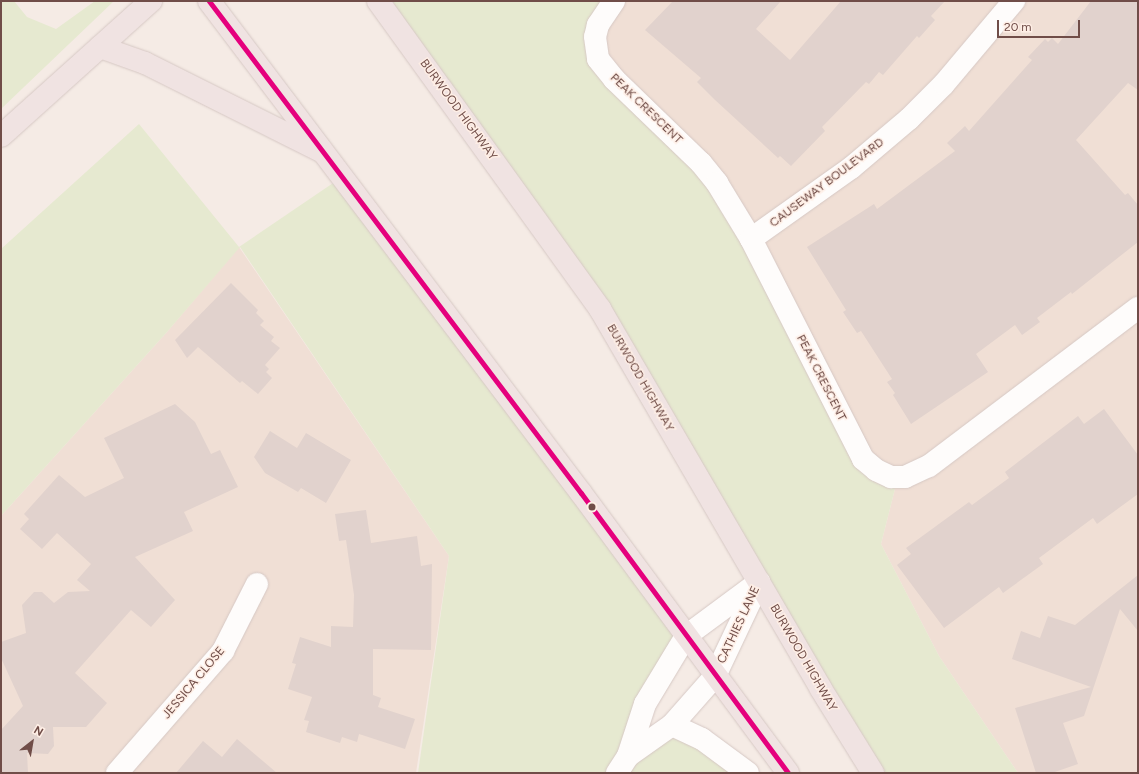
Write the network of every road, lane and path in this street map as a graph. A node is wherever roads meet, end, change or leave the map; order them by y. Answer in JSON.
{"nodes":[{"id":1,"x":151,"y":1,"type":"edge"},
{"id":2,"x":209,"y":1,"type":"edge"},
{"id":3,"x":378,"y":1,"type":"edge"},
{"id":4,"x":614,"y":1,"type":"edge"},
{"id":5,"x":1014,"y":1,"type":"edge"},
{"id":6,"x":100,"y":47,"type":"junction"},
{"id":7,"x":1,"y":136,"type":"edge"},
{"id":8,"x":324,"y":153,"type":"junction"},
{"id":9,"x":751,"y":239,"type":"junction"},
{"id":10,"x":1138,"y":308,"type":"edge"},
{"id":11,"x":759,"y":582,"type":"junction"},
{"id":12,"x":257,"y":584,"type":"dead end"},
{"id":13,"x":686,"y":636,"type":"junction"},
{"id":14,"x":715,"y":676,"type":"junction"},
{"id":15,"x":672,"y":725,"type":"junction"},
{"id":16,"x":622,"y":765,"type":"edge"},
{"id":17,"x":117,"y":773,"type":"edge"},
{"id":18,"x":748,"y":773,"type":"edge"},
{"id":19,"x":788,"y":773,"type":"edge"},
{"id":20,"x":874,"y":773,"type":"edge"}],
"edges":[{"from":1,"to":6,"type":"highway"},
{"from":2,"to":8,"type":"highway"},
{"from":3,"to":11,"type":"highway","name":"BURWOOD HIGHWAY"},
{"from":4,"to":9,"type":"street","name":"PEAK CRESCENT"},
{"from":5,"to":9,"type":"street","name":"CAUSEWAY BOULEVARD"},
{"from":6,"to":7,"type":"highway"},
{"from":6,"to":8,"type":"highway"},
{"from":8,"to":13,"type":"highway"},
{"from":9,"to":10,"type":"street","name":"PEAK CRESCENT"},
{"from":11,"to":13,"type":"street","name":"CATHIES LANE"},
{"from":11,"to":14,"type":"street","name":"CATHIES LANE"},
{"from":11,"to":20,"type":"highway","name":"BURWOOD HIGHWAY"},
{"from":12,"to":17,"type":"street","name":"JESSICA CLOSE"},
{"from":13,"to":14,"type":"highway"},
{"from":13,"to":16,"type":"street","name":"CATHIES LANE"},
{"from":14,"to":15,"type":"street","name":"CATHIES LANE"},
{"from":14,"to":19,"type":"highway"},
{"from":15,"to":16,"type":"street","name":"CATHIES LANE"},
{"from":15,"to":18,"type":"street"}]}
